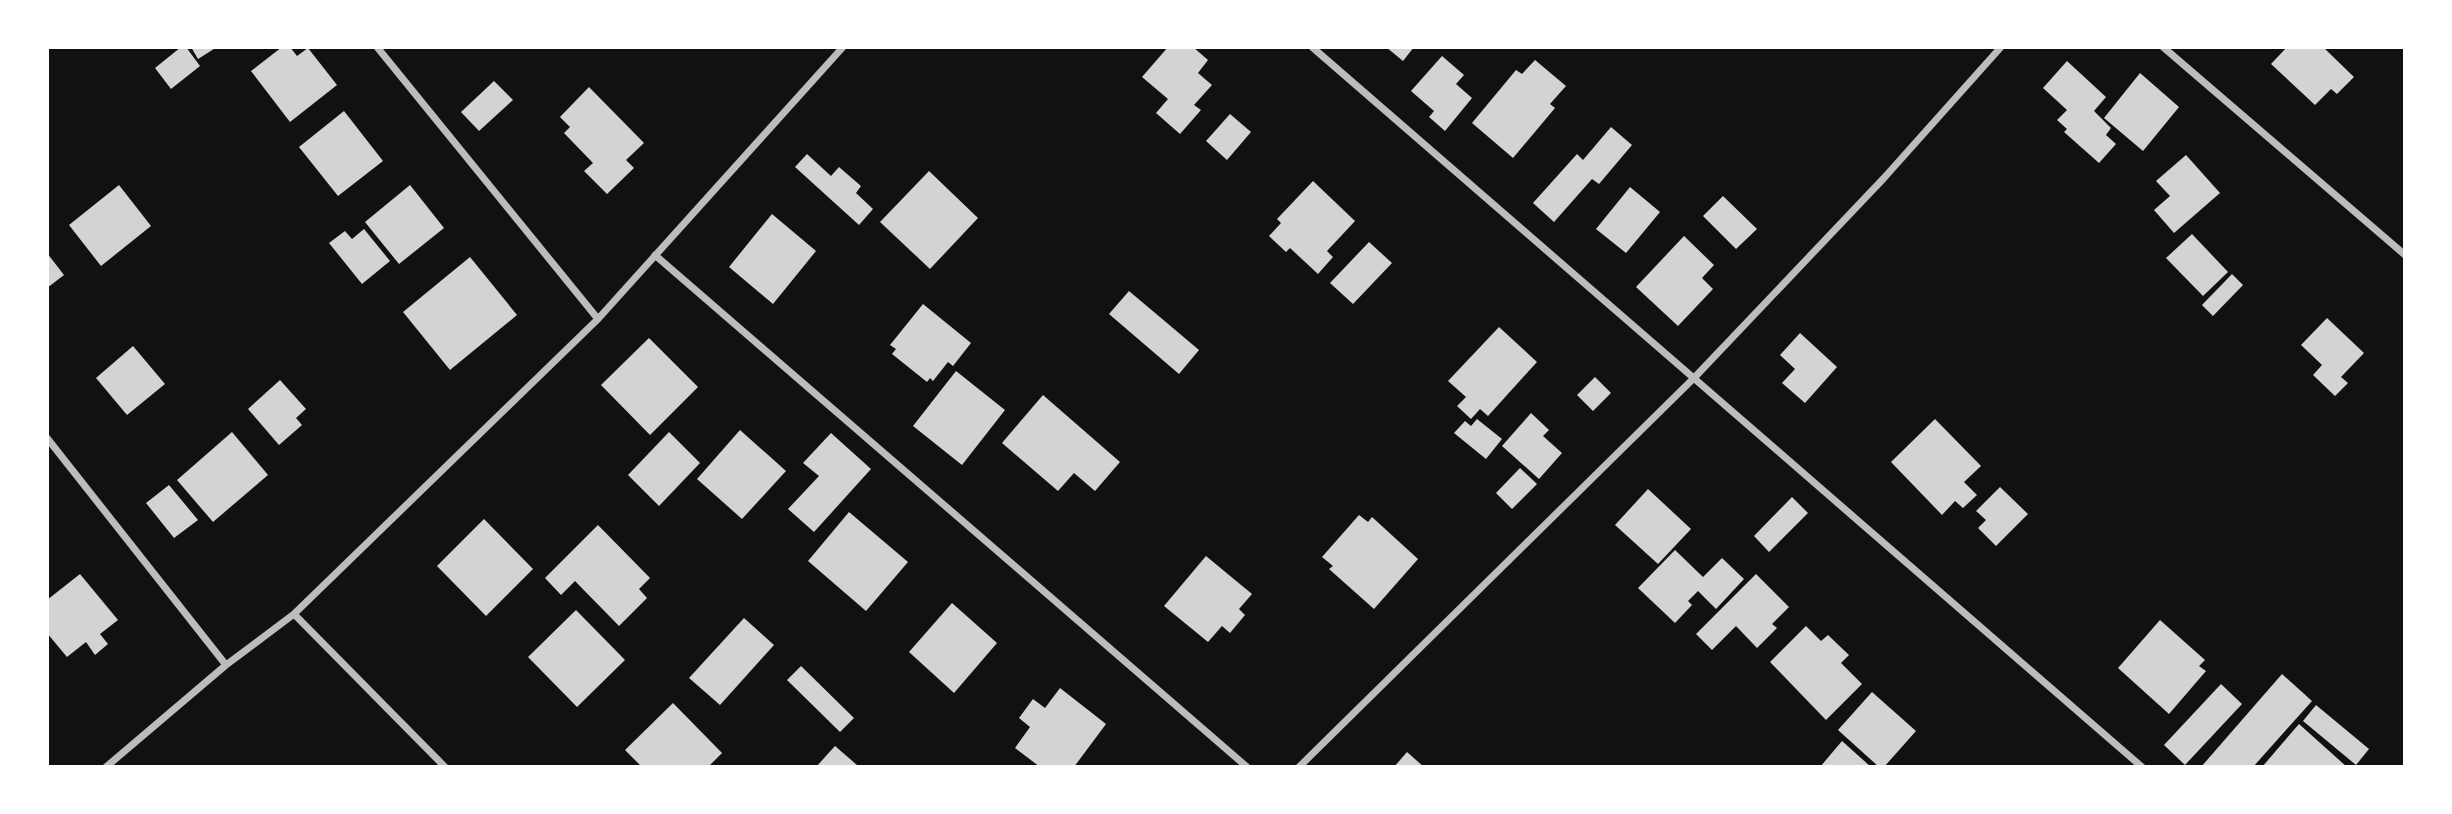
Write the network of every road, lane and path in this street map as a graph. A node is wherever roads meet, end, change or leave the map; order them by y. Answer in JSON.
{"nodes":[{"id":1,"x":377,"y":47,"type":"edge"},
{"id":2,"x":843,"y":47,"type":"edge"},
{"id":3,"x":1312,"y":47,"type":"edge"},
{"id":4,"x":2001,"y":47,"type":"edge"},
{"id":5,"x":2163,"y":47,"type":"edge"},
{"id":6,"x":2405,"y":254,"type":"edge"},
{"id":7,"x":655,"y":255,"type":"junction"},
{"id":8,"x":598,"y":318,"type":"junction"},
{"id":9,"x":1694,"y":378,"type":"junction"},
{"id":10,"x":47,"y":438,"type":"edge"},
{"id":11,"x":294,"y":614,"type":"junction"},
{"id":12,"x":226,"y":665,"type":"junction"},
{"id":13,"x":106,"y":767,"type":"edge"},
{"id":14,"x":445,"y":767,"type":"edge"},
{"id":15,"x":1247,"y":767,"type":"edge"},
{"id":16,"x":1299,"y":767,"type":"edge"},
{"id":17,"x":2142,"y":767,"type":"edge"}],
"edges":[{"from":1,"to":8,"type":"street"},
{"from":2,"to":7,"type":"street"},
{"from":3,"to":9,"type":"street"},
{"from":4,"to":9,"type":"street"},
{"from":5,"to":6,"type":"street"},
{"from":7,"to":8,"type":"street"},
{"from":7,"to":15,"type":"street"},
{"from":8,"to":11,"type":"street"},
{"from":9,"to":16,"type":"street"},
{"from":9,"to":17,"type":"street"},
{"from":10,"to":12,"type":"street"},
{"from":11,"to":12,"type":"street"},
{"from":11,"to":14,"type":"street"},
{"from":12,"to":13,"type":"street"}]}
